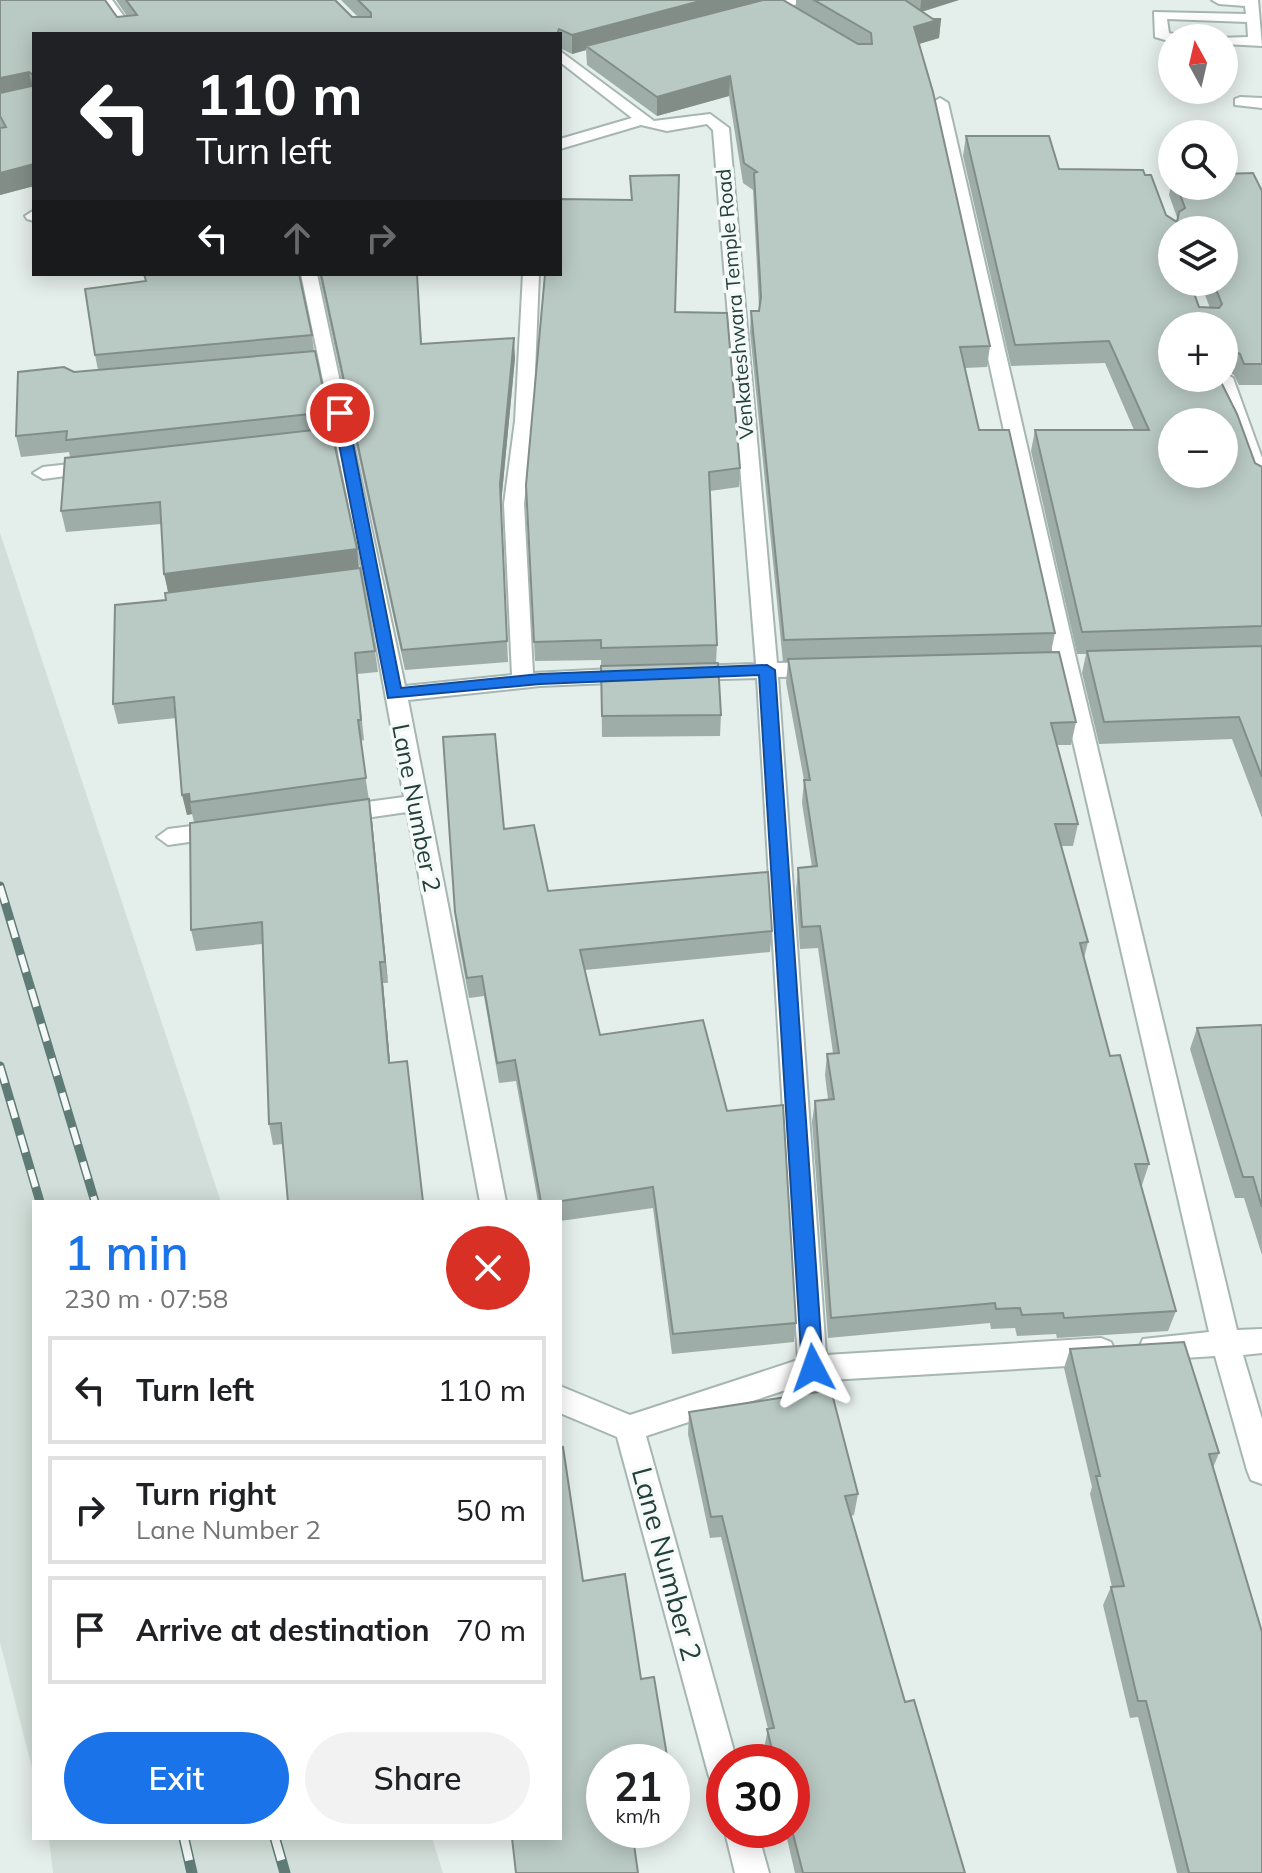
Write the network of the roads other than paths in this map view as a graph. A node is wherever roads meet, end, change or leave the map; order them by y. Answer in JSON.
{"nodes":[{"id":1,"x":105,"y":0,"type":"edge"},
{"id":2,"x":803,"y":0,"type":"edge"},
{"id":3,"x":1219,"y":0,"type":"edge"},
{"id":4,"x":1251,"y":1,"type":"edge"},
{"id":5,"x":778,"y":7,"type":"junction"},
{"id":6,"x":748,"y":15,"type":"edge"},
{"id":7,"x":1253,"y":18,"type":"junction"},
{"id":8,"x":802,"y":21,"type":"edge"},
{"id":9,"x":1160,"y":24,"type":"edge"},
{"id":10,"x":129,"y":32,"type":"edge"},
{"id":11,"x":1238,"y":41,"type":"edge"},
{"id":12,"x":1259,"y":42,"type":"edge"},
{"id":13,"x":571,"y":58,"type":"edge"},
{"id":14,"x":1240,"y":102,"type":"dead end"},
{"id":15,"x":940,"y":103,"type":"dead end"},
{"id":16,"x":1262,"y":103,"type":"edge"},
{"id":17,"x":643,"y":120,"type":"junction"},
{"id":18,"x":562,"y":143,"type":"edge"},
{"id":19,"x":309,"y":276,"type":"edge"},
{"id":20,"x":531,"y":276,"type":"edge"},
{"id":21,"x":1229,"y":392,"type":"edge"},
{"id":22,"x":119,"y":465,"type":"edge"},
{"id":23,"x":43,"y":473,"type":"dead end"},
{"id":24,"x":1262,"y":484,"type":"edge"},
{"id":25,"x":845,"y":668,"type":"edge"},
{"id":26,"x":767,"y":670,"type":"junction"},
{"id":27,"x":523,"y":681,"type":"junction"},
{"id":28,"x":394,"y":694,"type":"junction"},
{"id":29,"x":415,"y":803,"type":"junction"},
{"id":30,"x":323,"y":816,"type":"edge"},
{"id":31,"x":245,"y":826,"type":"edge"},
{"id":32,"x":168,"y":837,"type":"dead end"},
{"id":33,"x":493,"y":1200,"type":"edge"},
{"id":34,"x":1262,"y":1341,"type":"edge"},
{"id":35,"x":1226,"y":1344,"type":"junction"},
{"id":36,"x":813,"y":1368,"type":"junction"},
{"id":37,"x":562,"y":1400,"type":"edge"},
{"id":38,"x":629,"y":1428,"type":"junction"},
{"id":39,"x":1262,"y":1470,"type":"edge"},
{"id":40,"x":716,"y":1744,"type":"edge"},
{"id":41,"x":745,"y":1848,"type":"edge"},
{"id":42,"x":752,"y":1873,"type":"edge"}],
"edges":[{"from":1,"to":10,"type":"street"},
{"from":2,"to":5,"type":"street"},
{"from":3,"to":4,"type":"street"},
{"from":4,"to":7,"type":"street"},
{"from":5,"to":6,"type":"street"},
{"from":5,"to":8,"type":"street"},
{"from":7,"to":9,"type":"street"},
{"from":7,"to":12,"type":"street"},
{"from":11,"to":12,"type":"street"},
{"from":13,"to":17,"type":"street"},
{"from":14,"to":16,"type":"street"},
{"from":15,"to":35,"type":"street"},
{"from":17,"to":18,"type":"street"},
{"from":17,"to":26,"type":"street","name":"Venkateshwara Temple Road"},
{"from":19,"to":28,"type":"street","name":"Lane Number 2"},
{"from":20,"to":27,"type":"street"},
{"from":21,"to":24,"type":"street"},
{"from":22,"to":23,"type":"street"},
{"from":25,"to":26,"type":"street"},
{"from":26,"to":27,"type":"street"},
{"from":26,"to":36,"type":"street","name":"Venkateshwara Temple Road"},
{"from":27,"to":28,"type":"street"},
{"from":28,"to":29,"type":"street","name":"Lane Number 2"},
{"from":29,"to":30,"type":"street"},
{"from":29,"to":33,"type":"street","name":"Lane Number 2"},
{"from":31,"to":32,"type":"street"},
{"from":34,"to":35,"type":"street"},
{"from":35,"to":36,"type":"street"},
{"from":35,"to":39,"type":"street"},
{"from":36,"to":38,"type":"street"},
{"from":37,"to":38,"type":"street"},
{"from":38,"to":40,"type":"street","name":"Lane Number 2"},
{"from":41,"to":42,"type":"street"}]}
